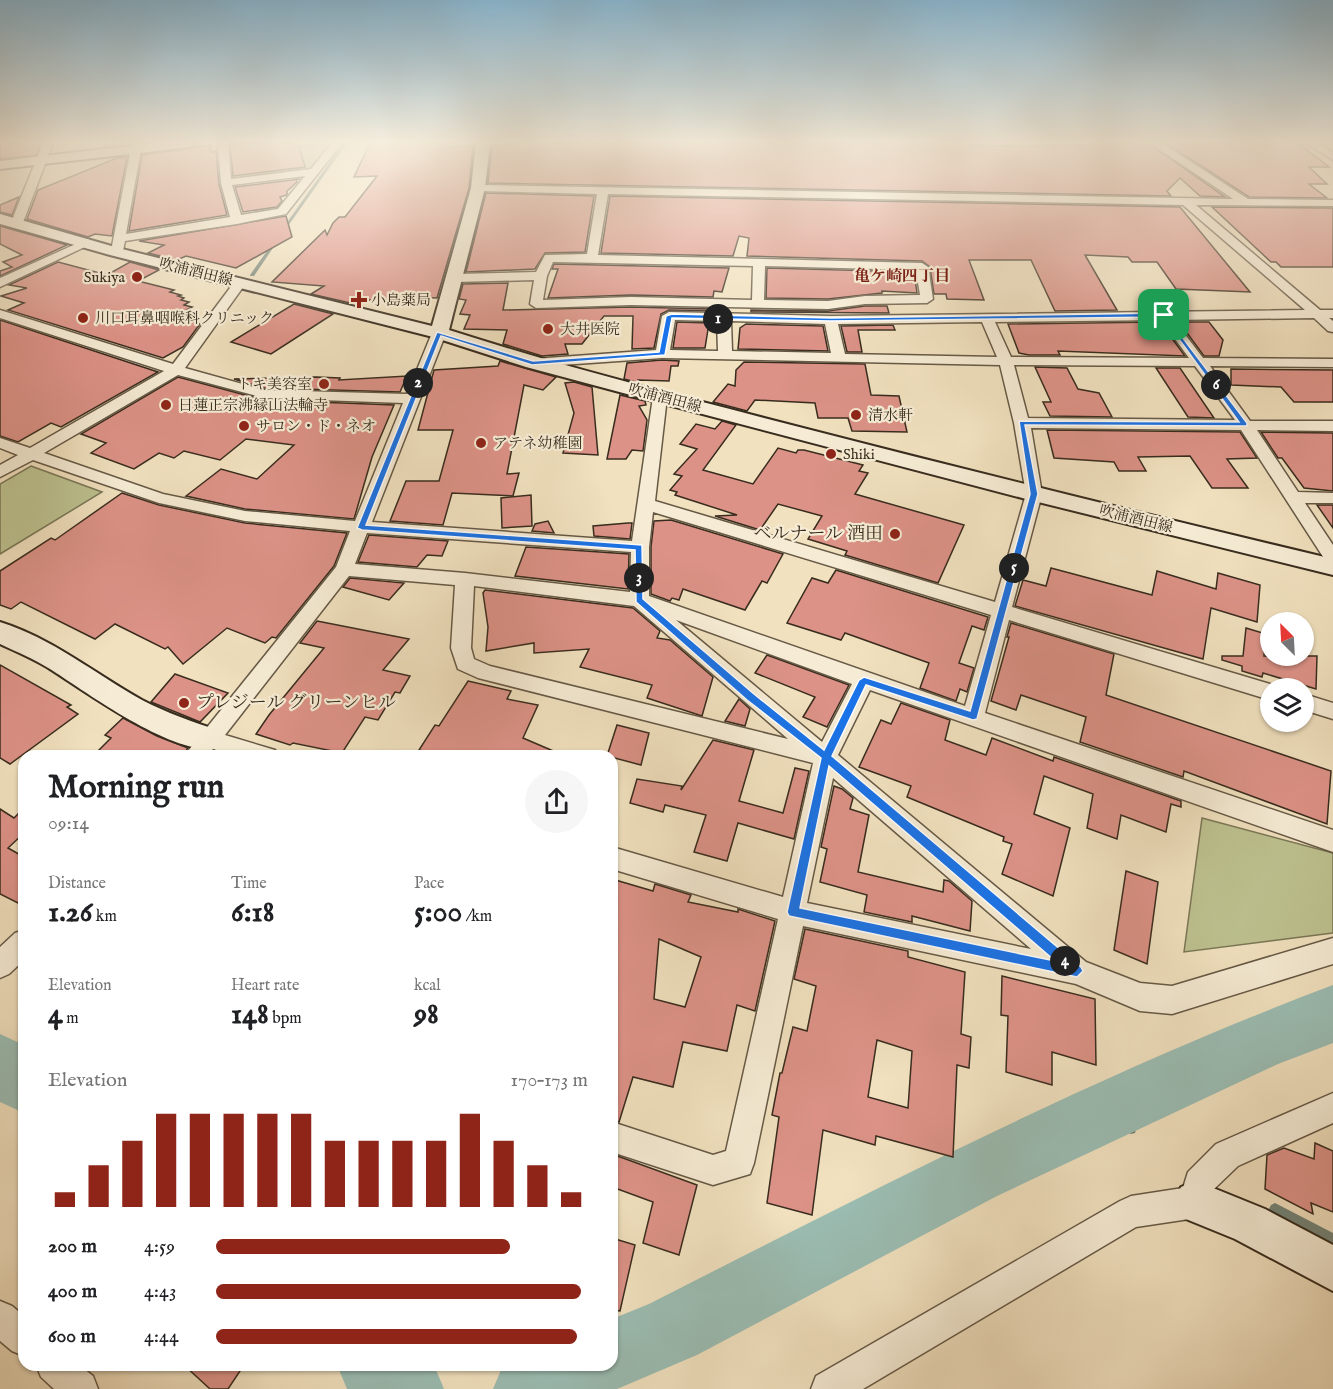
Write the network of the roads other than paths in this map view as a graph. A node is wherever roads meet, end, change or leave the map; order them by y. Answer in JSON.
{"nodes":[{"id":1,"x":23,"y":208,"type":"edge"},
{"id":2,"x":125,"y":208,"type":"edge"},
{"id":3,"x":233,"y":208,"type":"edge"},
{"id":4,"x":285,"y":208,"type":"edge"},
{"id":5,"x":473,"y":208,"type":"edge"},
{"id":6,"x":600,"y":208,"type":"edge"},
{"id":7,"x":1193,"y":208,"type":"edge"},
{"id":8,"x":0,"y":219,"type":"edge"},
{"id":9,"x":237,"y":221,"type":"junction"},
{"id":10,"x":16,"y":225,"type":"junction"},
{"id":11,"x":87,"y":242,"type":"junction"},
{"id":12,"x":118,"y":245,"type":"junction"},
{"id":13,"x":592,"y":258,"type":"junction"},
{"id":14,"x":759,"y":264,"type":"junction"},
{"id":15,"x":541,"y":276,"type":"junction"},
{"id":16,"x":456,"y":278,"type":"junction"},
{"id":17,"x":0,"y":283,"type":"edge"},
{"id":18,"x":240,"y":284,"type":"junction"},
{"id":19,"x":758,"y":303,"type":"junction"},
{"id":20,"x":0,"y":314,"type":"edge"},
{"id":21,"x":1314,"y":314,"type":"junction"},
{"id":22,"x":1333,"y":314,"type":"edge"},
{"id":23,"x":1164,"y":315,"type":"junction"},
{"id":24,"x":724,"y":319,"type":"junction"},
{"id":25,"x":987,"y":319,"type":"junction"},
{"id":26,"x":831,"y":320,"type":"junction"},
{"id":27,"x":1333,"y":328,"type":"edge"},
{"id":28,"x":439,"y":333,"type":"junction"},
{"id":29,"x":662,"y":354,"type":"junction"},
{"id":30,"x":725,"y":355,"type":"junction"},
{"id":31,"x":839,"y":357,"type":"junction"},
{"id":32,"x":1005,"y":361,"type":"junction"},
{"id":33,"x":1199,"y":361,"type":"junction"},
{"id":34,"x":532,"y":363,"type":"junction"},
{"id":35,"x":1333,"y":363,"type":"edge"},
{"id":36,"x":176,"y":370,"type":"junction"},
{"id":37,"x":660,"y":397,"type":"junction"},
{"id":38,"x":412,"y":399,"type":"junction"},
{"id":39,"x":1022,"y":423,"type":"junction"},
{"id":40,"x":1245,"y":424,"type":"junction"},
{"id":41,"x":1333,"y":426,"type":"edge"},
{"id":42,"x":0,"y":443,"type":"edge"},
{"id":43,"x":30,"y":454,"type":"junction"},
{"id":44,"x":0,"y":472,"type":"edge"},
{"id":45,"x":1034,"y":494,"type":"junction"},
{"id":46,"x":1291,"y":497,"type":"junction"},
{"id":47,"x":1333,"y":498,"type":"edge"},
{"id":48,"x":647,"y":504,"type":"junction"},
{"id":49,"x":362,"y":528,"type":"junction"},
{"id":50,"x":639,"y":547,"type":"junction"},
{"id":51,"x":1333,"y":559,"type":"edge"},
{"id":52,"x":1333,"y":567,"type":"edge"},
{"id":53,"x":344,"y":569,"type":"junction"},
{"id":54,"x":465,"y":579,"type":"junction"},
{"id":55,"x":639,"y":600,"type":"junction"},
{"id":56,"x":1002,"y":611,"type":"junction"},
{"id":57,"x":0,"y":632,"type":"edge"},
{"id":58,"x":864,"y":680,"type":"junction"},
{"id":59,"x":1260,"y":689,"type":"edge"},
{"id":60,"x":1314,"y":705,"type":"edge"},
{"id":61,"x":1333,"y":711,"type":"edge"},
{"id":62,"x":973,"y":716,"type":"junction"},
{"id":63,"x":202,"y":747,"type":"edge"},
{"id":64,"x":224,"y":750,"type":"edge"},
{"id":65,"x":826,"y":757,"type":"junction"},
{"id":66,"x":1333,"y":841,"type":"edge"},
{"id":67,"x":618,"y":860,"type":"edge"},
{"id":68,"x":793,"y":912,"type":"junction"},
{"id":69,"x":18,"y":948,"type":"edge"},
{"id":70,"x":1333,"y":951,"type":"edge"},
{"id":71,"x":0,"y":966,"type":"edge"},
{"id":72,"x":1077,"y":971,"type":"junction"},
{"id":73,"x":1333,"y":1108,"type":"edge"},
{"id":74,"x":618,"y":1139,"type":"edge"},
{"id":75,"x":1196,"y":1202,"type":"junction"},
{"id":76,"x":1333,"y":1269,"type":"edge"},
{"id":77,"x":0,"y":1318,"type":"edge"},
{"id":78,"x":18,"y":1334,"type":"edge"},
{"id":79,"x":60,"y":1371,"type":"edge"},
{"id":80,"x":80,"y":1389,"type":"edge"},
{"id":81,"x":829,"y":1389,"type":"edge"}],
"edges":[{"from":1,"to":10,"type":"street"},
{"from":2,"to":12,"type":"street"},
{"from":3,"to":9,"type":"street"},
{"from":4,"to":9,"type":"street"},
{"from":5,"to":16,"type":"main road"},
{"from":6,"to":13,"type":"street"},
{"from":7,"to":21,"type":"street"},
{"from":8,"to":10,"type":"main road","name":"吹浦酒田線"},
{"from":9,"to":12,"type":"street"},
{"from":10,"to":11,"type":"main road","name":"吹浦酒田線"},
{"from":11,"to":12,"type":"main road","name":"吹浦酒田線"},
{"from":11,"to":17,"type":"street"},
{"from":12,"to":18,"type":"main road","name":"吹浦酒田線"},
{"from":13,"to":14,"type":"street"},
{"from":13,"to":15,"type":"street"},
{"from":14,"to":19,"type":"street"},
{"from":14,"to":19,"type":"street"},
{"from":15,"to":16,"type":"street"},
{"from":15,"to":19,"type":"street"},
{"from":16,"to":28,"type":"main road"},
{"from":18,"to":28,"type":"main road","name":"吹浦酒田線"},
{"from":18,"to":36,"type":"street"},
{"from":20,"to":36,"type":"street"},
{"from":21,"to":22,"type":"street"},
{"from":21,"to":23,"type":"street"},
{"from":21,"to":27,"type":"street"},
{"from":23,"to":25,"type":"street"},
{"from":23,"to":33,"type":"street"},
{"from":24,"to":26,"type":"street"},
{"from":24,"to":29,"type":"street"},
{"from":24,"to":30,"type":"street"},
{"from":25,"to":26,"type":"street"},
{"from":25,"to":32,"type":"street"},
{"from":26,"to":31,"type":"street"},
{"from":28,"to":34,"type":"main road","name":"吹浦酒田線"},
{"from":28,"to":38,"type":"street"},
{"from":29,"to":30,"type":"street"},
{"from":29,"to":34,"type":"street"},
{"from":30,"to":31,"type":"street"},
{"from":31,"to":32,"type":"street"},
{"from":32,"to":33,"type":"street"},
{"from":32,"to":39,"type":"street"},
{"from":33,"to":35,"type":"street"},
{"from":33,"to":40,"type":"street"},
{"from":34,"to":37,"type":"main road","name":"吹浦酒田線"},
{"from":36,"to":38,"type":"street"},
{"from":36,"to":43,"type":"street"},
{"from":37,"to":45,"type":"main road","name":"吹浦酒田線"},
{"from":37,"to":48,"type":"street"},
{"from":38,"to":49,"type":"street"},
{"from":39,"to":40,"type":"street"},
{"from":39,"to":45,"type":"street"},
{"from":40,"to":41,"type":"street"},
{"from":40,"to":46,"type":"street"},
{"from":42,"to":43,"type":"street"},
{"from":43,"to":44,"type":"street"},
{"from":43,"to":49,"type":"street"},
{"from":45,"to":52,"type":"main road","name":"吹浦酒田線"},
{"from":45,"to":56,"type":"street"},
{"from":46,"to":47,"type":"street"},
{"from":46,"to":51,"type":"street"},
{"from":48,"to":50,"type":"street"},
{"from":48,"to":56,"type":"street"},
{"from":49,"to":50,"type":"street"},
{"from":49,"to":53,"type":"street"},
{"from":50,"to":55,"type":"street"},
{"from":53,"to":54,"type":"street"},
{"from":53,"to":63,"type":"street"},
{"from":54,"to":55,"type":"street"},
{"from":54,"to":65,"type":"street"},
{"from":55,"to":58,"type":"street"},
{"from":55,"to":65,"type":"street"},
{"from":56,"to":59,"type":"street"},
{"from":56,"to":62,"type":"street"},
{"from":57,"to":63,"type":"main road"},
{"from":58,"to":62,"type":"street"},
{"from":58,"to":65,"type":"street"},
{"from":60,"to":61,"type":"street"},
{"from":62,"to":66,"type":"street"},
{"from":63,"to":64,"type":"street"},
{"from":65,"to":68,"type":"street"},
{"from":65,"to":72,"type":"street"},
{"from":67,"to":68,"type":"street"},
{"from":68,"to":72,"type":"street"},
{"from":68,"to":74,"type":"street"},
{"from":69,"to":71,"type":"street"},
{"from":70,"to":72,"type":"street"},
{"from":73,"to":75,"type":"street"},
{"from":75,"to":76,"type":"main road"},
{"from":75,"to":81,"type":"street"},
{"from":77,"to":78,"type":"street"},
{"from":79,"to":80,"type":"street"}]}
